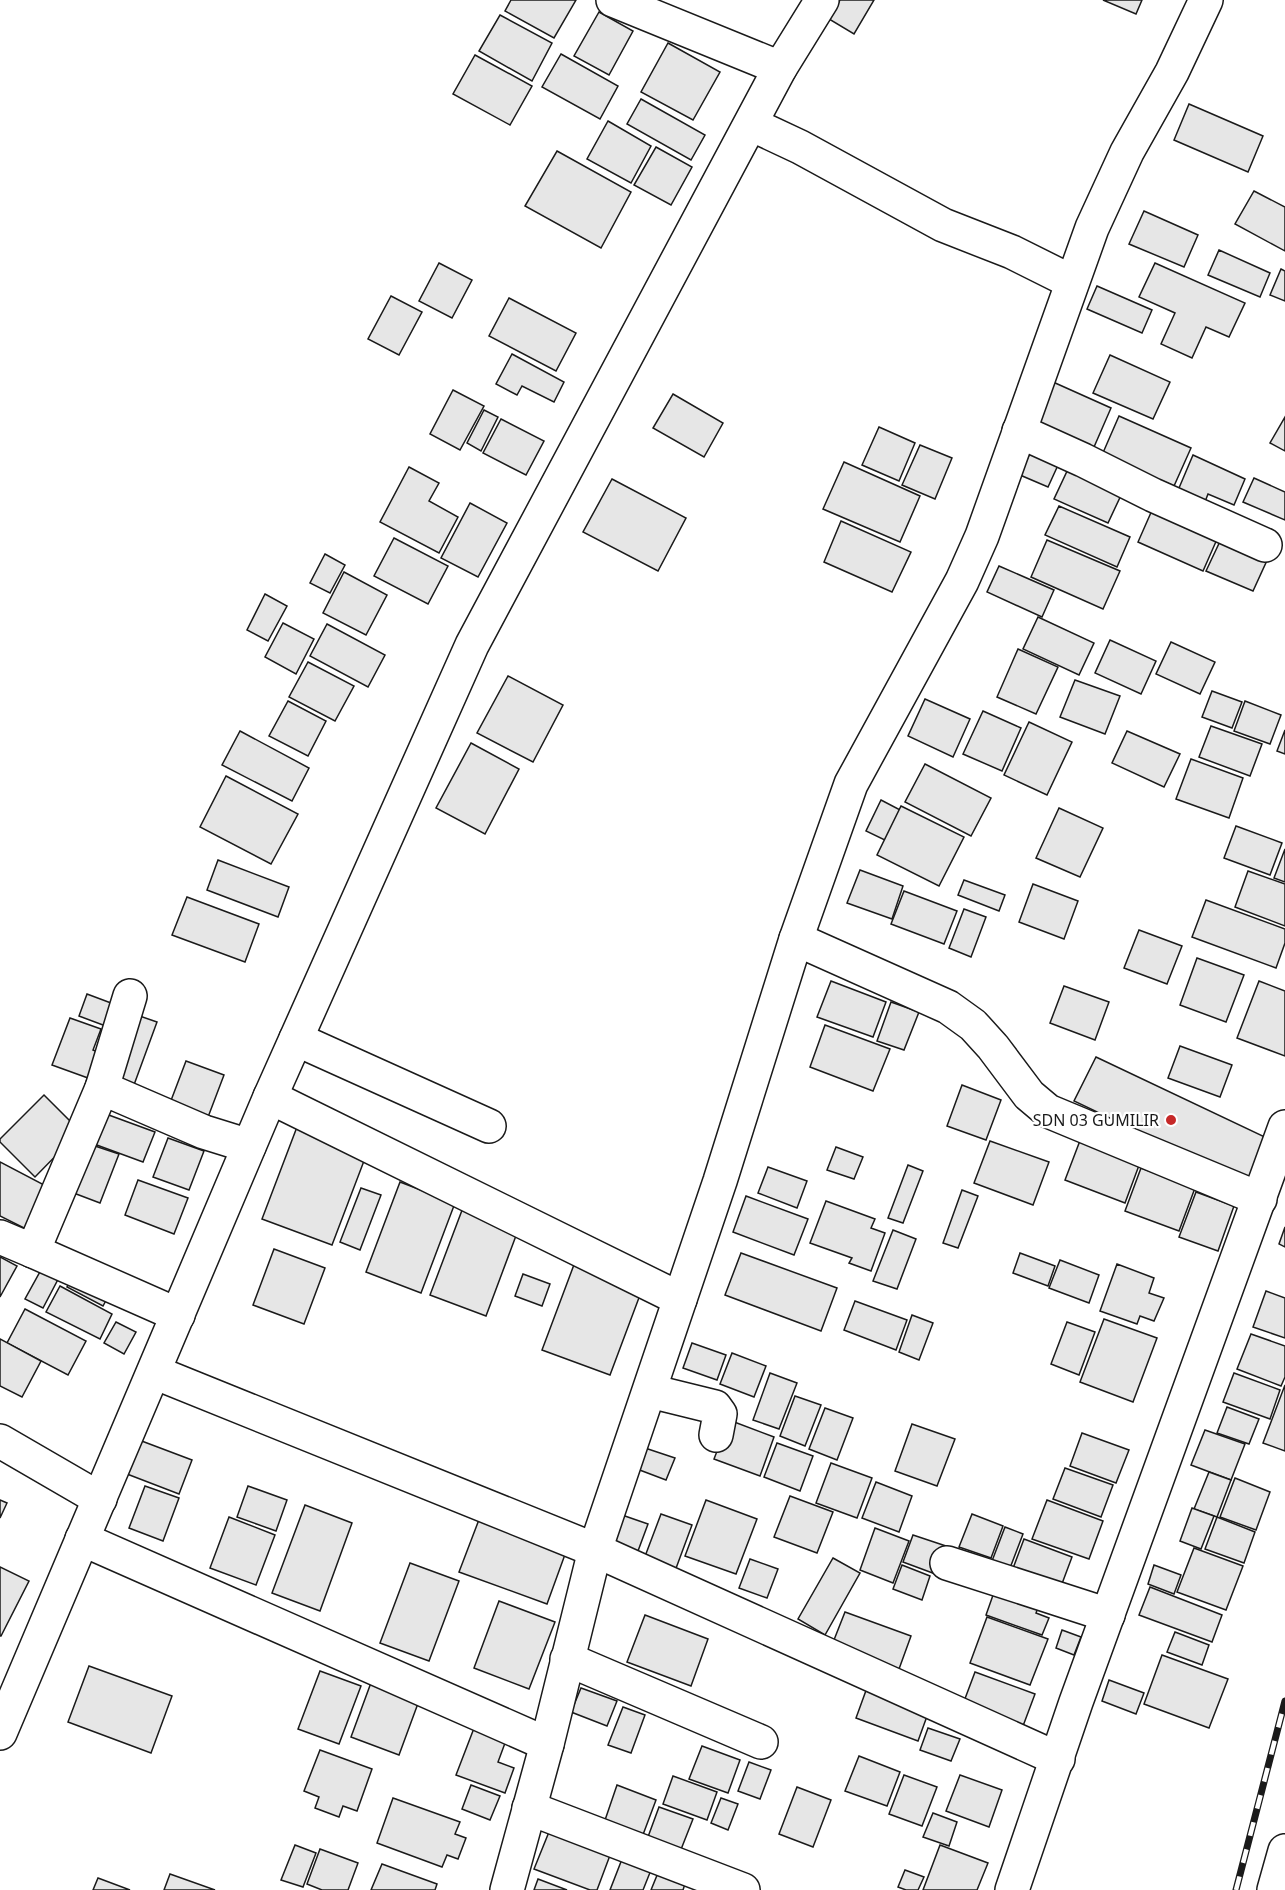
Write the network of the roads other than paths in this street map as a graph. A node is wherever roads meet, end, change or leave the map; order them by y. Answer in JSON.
{"nodes":[{"id":1,"x":613,"y":0,"type":"edge"},
{"id":2,"x":822,"y":0,"type":"edge"},
{"id":3,"x":1206,"y":0,"type":"edge"},
{"id":4,"x":780,"y":68,"type":"junction"},
{"id":5,"x":751,"y":124,"type":"junction"},
{"id":6,"x":1062,"y":277,"type":"junction"},
{"id":7,"x":1019,"y":431,"type":"junction"},
{"id":8,"x":1265,"y":545,"type":"dead end"},
{"id":9,"x":796,"y":939,"type":"junction"},
{"id":10,"x":130,"y":996,"type":"dead end"},
{"id":11,"x":296,"y":1039,"type":"junction"},
{"id":12,"x":102,"y":1088,"type":"junction"},
{"id":13,"x":270,"y":1097,"type":"junction"},
{"id":14,"x":489,"y":1126,"type":"dead end"},
{"id":15,"x":1285,"y":1127,"type":"edge"},
{"id":16,"x":249,"y":1146,"type":"junction"},
{"id":17,"x":1260,"y":1199,"type":"junction"},
{"id":18,"x":0,"y":1237,"type":"edge"},
{"id":19,"x":33,"y":1251,"type":"junction"},
{"id":20,"x":680,"y":1299,"type":"junction"},
{"id":21,"x":178,"y":1315,"type":"junction"},
{"id":22,"x":154,"y":1372,"type":"junction"},
{"id":23,"x":650,"y":1391,"type":"junction"},
{"id":24,"x":716,"y":1435,"type":"dead end"},
{"id":25,"x":0,"y":1442,"type":"edge"},
{"id":26,"x":100,"y":1499,"type":"junction"},
{"id":27,"x":82,"y":1539,"type":"junction"},
{"id":28,"x":595,"y":1550,"type":"junction"},
{"id":29,"x":947,"y":1563,"type":"dead end"},
{"id":30,"x":1108,"y":1615,"type":"junction"},
{"id":31,"x":567,"y":1659,"type":"junction"},
{"id":32,"x":0,"y":1733,"type":"edge"},
{"id":33,"x":761,"y":1742,"type":"dead end"},
{"id":34,"x":547,"y":1744,"type":"junction"},
{"id":35,"x":1058,"y":1759,"type":"junction"},
{"id":36,"x":529,"y":1808,"type":"junction"},
{"id":37,"x":1285,"y":1851,"type":"edge"},
{"id":38,"x":507,"y":1890,"type":"edge"},
{"id":39,"x":743,"y":1890,"type":"edge"},
{"id":40,"x":1012,"y":1890,"type":"edge"},
{"id":41,"x":1274,"y":1890,"type":"edge"}],
"edges":[{"from":1,"to":4,"type":"street"},
{"from":2,"to":4,"type":"street"},
{"from":3,"to":6,"type":"street"},
{"from":4,"to":5,"type":"street"},
{"from":5,"to":6,"type":"street"},
{"from":5,"to":11,"type":"street"},
{"from":6,"to":7,"type":"street"},
{"from":7,"to":8,"type":"street"},
{"from":7,"to":9,"type":"street"},
{"from":9,"to":17,"type":"street"},
{"from":9,"to":20,"type":"street"},
{"from":10,"to":12,"type":"street"},
{"from":11,"to":13,"type":"street"},
{"from":11,"to":14,"type":"street"},
{"from":12,"to":16,"type":"street"},
{"from":12,"to":19,"type":"street"},
{"from":13,"to":16,"type":"street"},
{"from":13,"to":20,"type":"street"},
{"from":15,"to":17,"type":"street"},
{"from":16,"to":21,"type":"street"},
{"from":17,"to":30,"type":"street"},
{"from":18,"to":19,"type":"street"},
{"from":19,"to":21,"type":"street"},
{"from":20,"to":23,"type":"street"},
{"from":21,"to":22,"type":"street"},
{"from":22,"to":26,"type":"street"},
{"from":22,"to":28,"type":"street"},
{"from":23,"to":24,"type":"street"},
{"from":23,"to":28,"type":"street"},
{"from":25,"to":26,"type":"street"},
{"from":26,"to":27,"type":"street"},
{"from":27,"to":32,"type":"street"},
{"from":27,"to":34,"type":"street"},
{"from":28,"to":31,"type":"street"},
{"from":28,"to":35,"type":"street"},
{"from":29,"to":30,"type":"street"},
{"from":30,"to":35,"type":"street"},
{"from":31,"to":33,"type":"street"},
{"from":31,"to":34,"type":"street"},
{"from":34,"to":36,"type":"street"},
{"from":35,"to":40,"type":"street"},
{"from":36,"to":38,"type":"street"},
{"from":36,"to":39,"type":"street"},
{"from":37,"to":41,"type":"street"}]}
